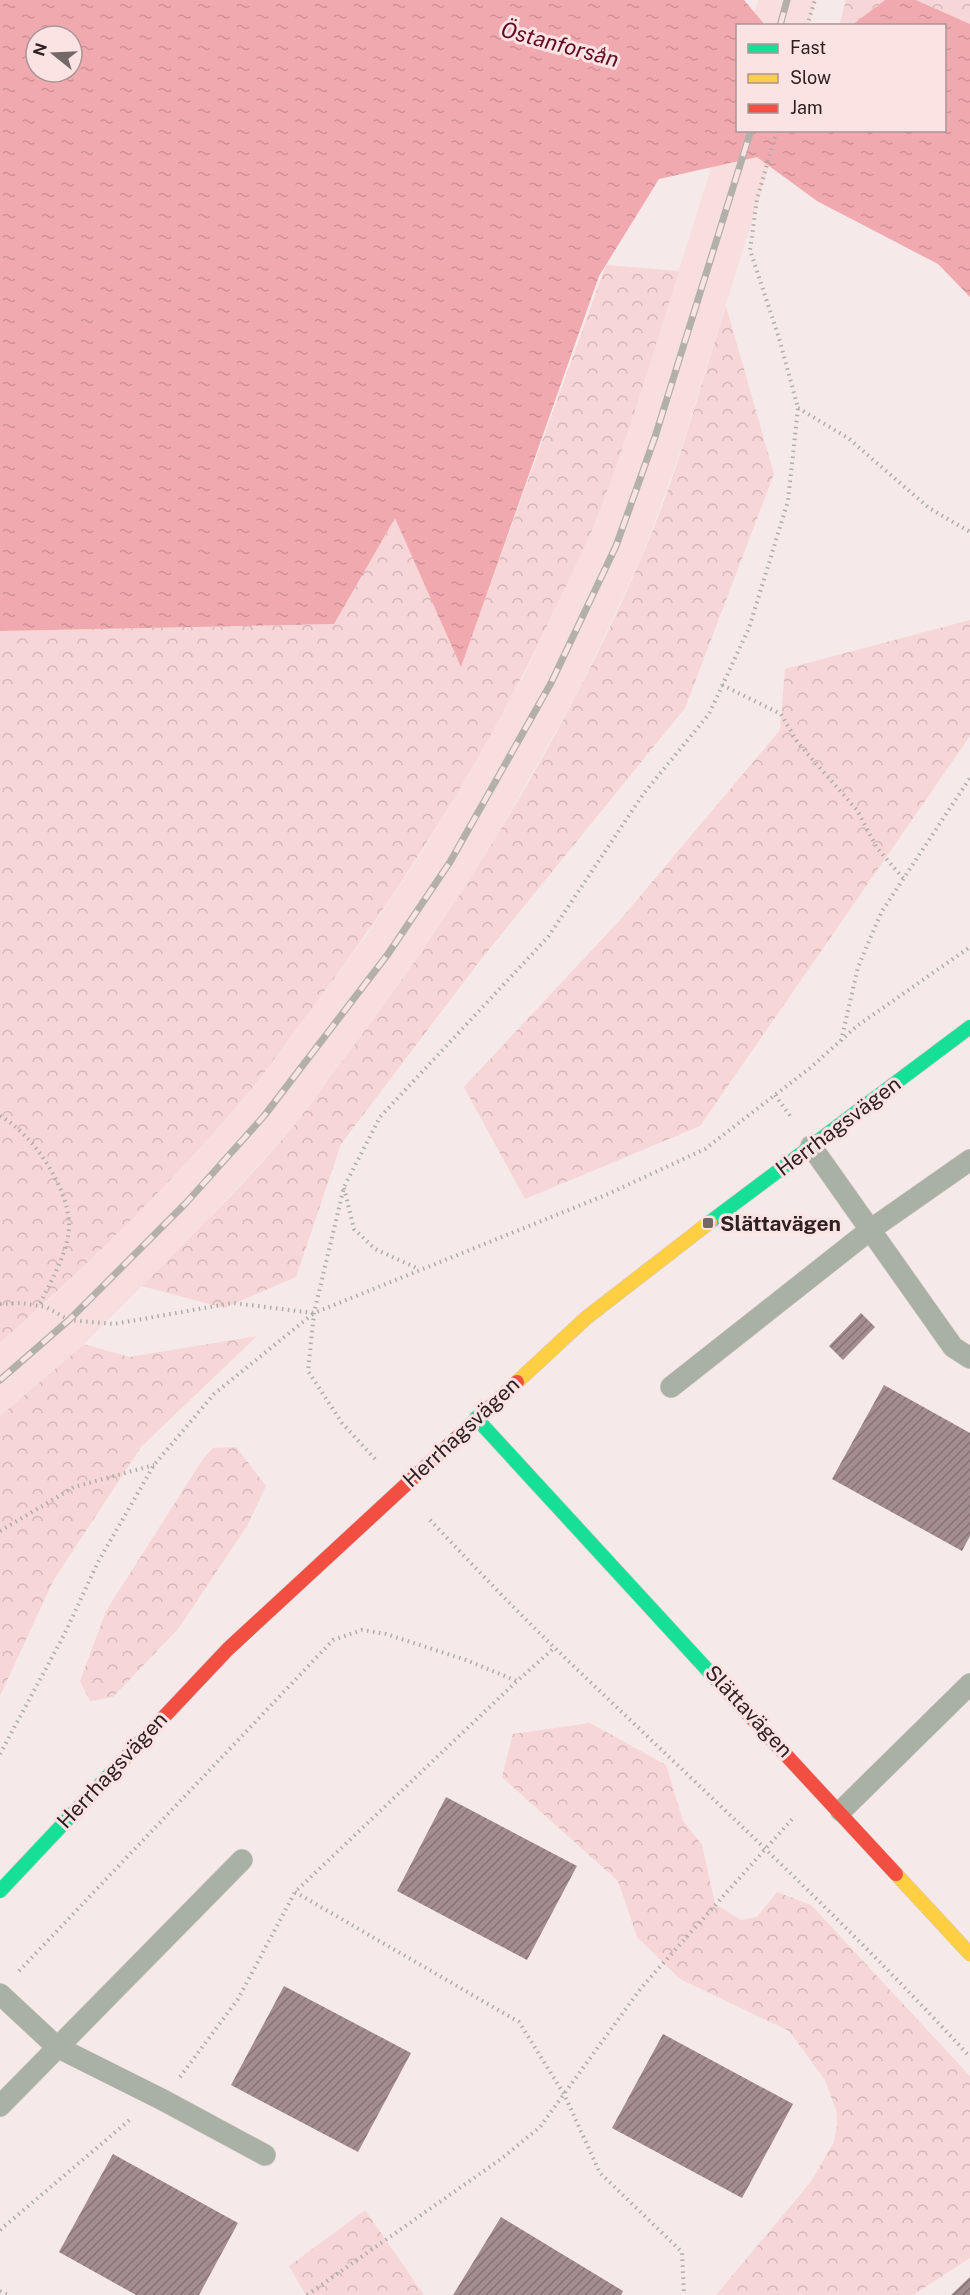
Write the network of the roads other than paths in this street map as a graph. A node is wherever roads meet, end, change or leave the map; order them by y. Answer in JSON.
{"nodes":[{"id":1,"x":970,"y":1027,"type":"edge"},
{"id":2,"x":811,"y":1146,"type":"junction"},
{"id":3,"x":970,"y":1161,"type":"edge"},
{"id":4,"x":870,"y":1230,"type":"junction"},
{"id":5,"x":970,"y":1358,"type":"edge"},
{"id":6,"x":670,"y":1387,"type":"dead end"},
{"id":7,"x":476,"y":1418,"type":"junction"},
{"id":8,"x":970,"y":1684,"type":"edge"},
{"id":9,"x":841,"y":1811,"type":"junction"},
{"id":10,"x":242,"y":1860,"type":"dead end"},
{"id":11,"x":0,"y":1891,"type":"edge"},
{"id":12,"x":970,"y":1954,"type":"edge"},
{"id":13,"x":0,"y":1994,"type":"edge"},
{"id":14,"x":57,"y":2047,"type":"junction"},
{"id":15,"x":0,"y":2106,"type":"edge"},
{"id":16,"x":265,"y":2155,"type":"dead end"}],
"edges":[{"from":1,"to":2,"type":"street","name":"Herrhagsvägen"},
{"from":2,"to":4,"type":"lane"},
{"from":2,"to":7,"type":"street","name":"Herrhagsvägen"},
{"from":3,"to":4,"type":"lane"},
{"from":4,"to":5,"type":"lane"},
{"from":4,"to":6,"type":"lane"},
{"from":7,"to":9,"type":"street","name":"Slättavägen"},
{"from":7,"to":11,"type":"street","name":"Herrhagsvägen"},
{"from":8,"to":9,"type":"lane"},
{"from":9,"to":12,"type":"street","name":"Slättavägen"},
{"from":10,"to":14,"type":"lane"},
{"from":13,"to":14,"type":"lane"},
{"from":14,"to":15,"type":"lane"},
{"from":14,"to":16,"type":"lane"}]}
